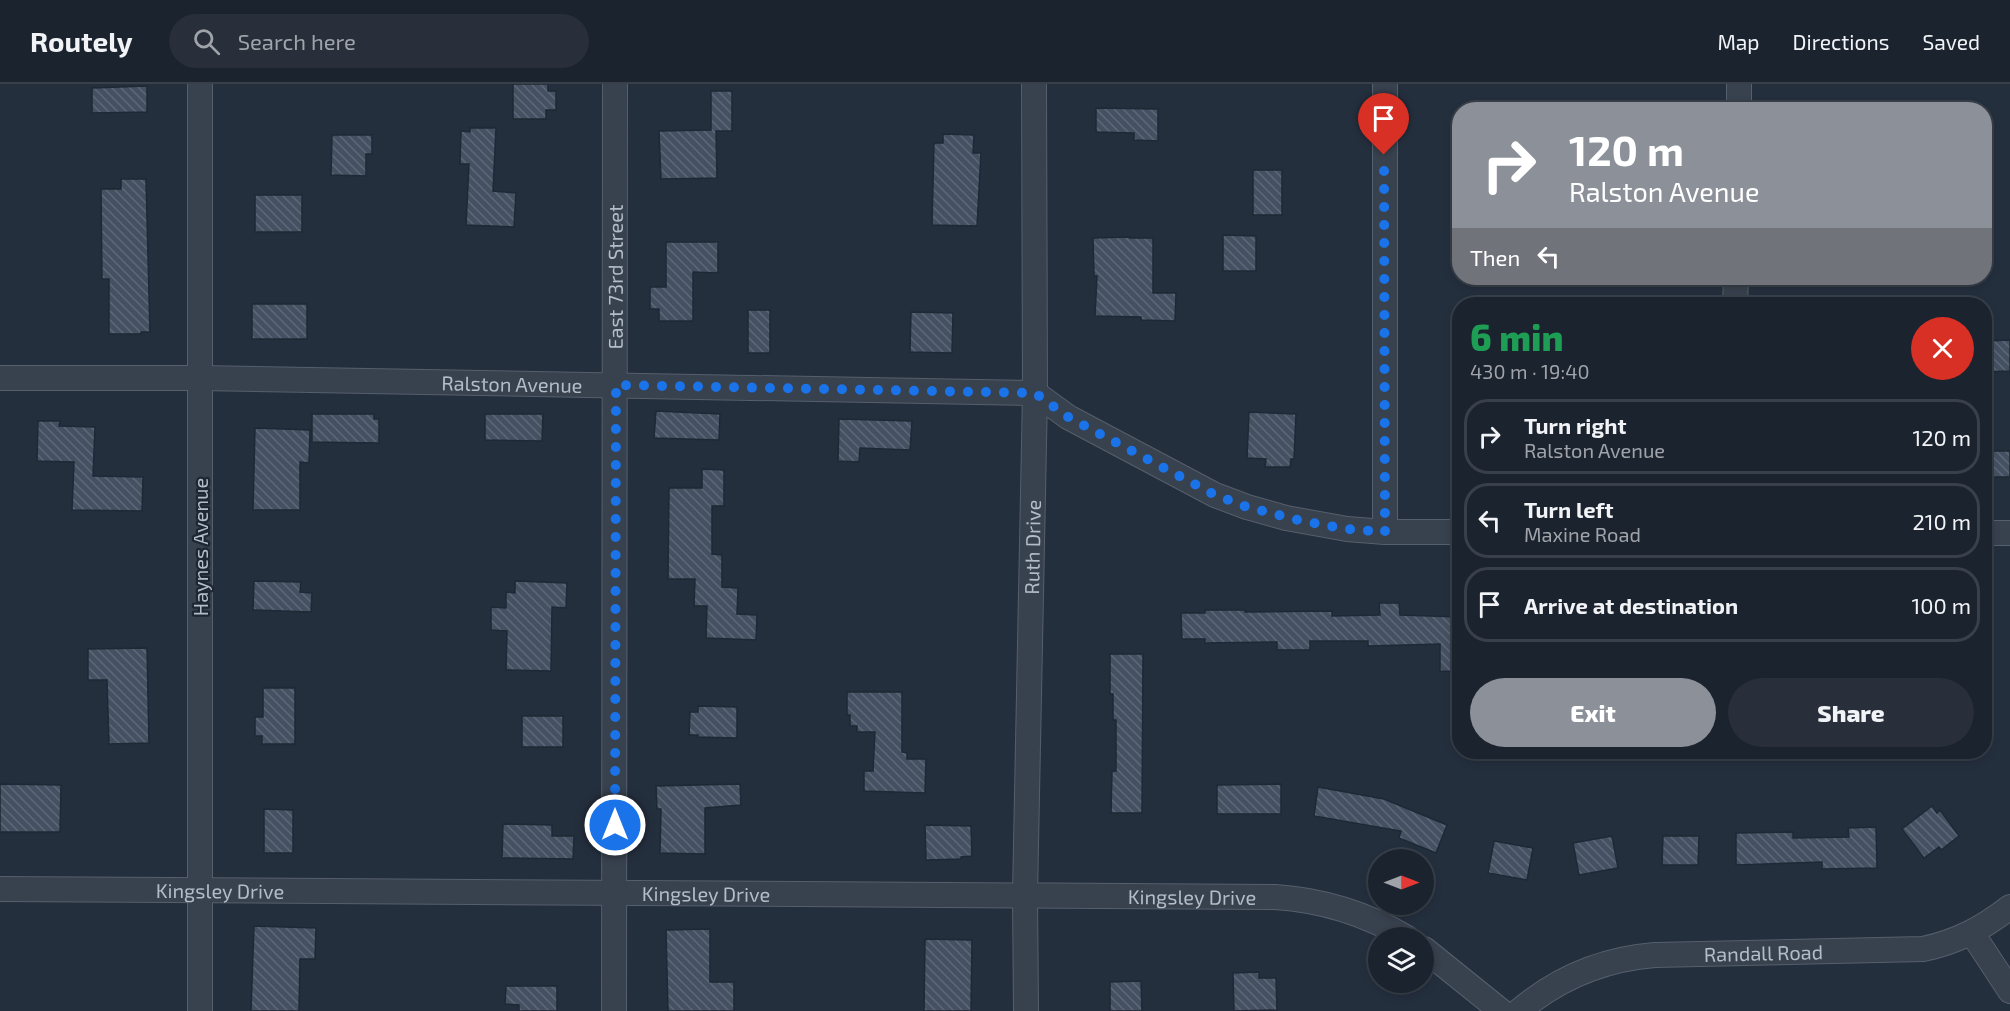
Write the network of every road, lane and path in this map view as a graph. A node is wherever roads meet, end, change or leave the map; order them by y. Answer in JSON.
{"nodes":[{"id":1,"x":200,"y":84,"type":"edge"},
{"id":2,"x":615,"y":84,"type":"edge"},
{"id":3,"x":1034,"y":84,"type":"edge"},
{"id":4,"x":1384,"y":84,"type":"edge"},
{"id":5,"x":1739,"y":84,"type":"edge"},
{"id":6,"x":1739,"y":102,"type":"edge"},
{"id":7,"x":0,"y":378,"type":"edge"},
{"id":8,"x":200,"y":378,"type":"junction"},
{"id":9,"x":616,"y":385,"type":"junction"},
{"id":10,"x":1035,"y":393,"type":"junction"},
{"id":11,"x":1385,"y":532,"type":"junction"},
{"id":12,"x":1452,"y":532,"type":"edge"},
{"id":13,"x":1992,"y":533,"type":"edge"},
{"id":14,"x":2010,"y":533,"type":"edge"},
{"id":15,"x":0,"y":889,"type":"edge"},
{"id":16,"x":200,"y":890,"type":"junction"},
{"id":17,"x":615,"y":894,"type":"junction"},
{"id":18,"x":1025,"y":896,"type":"junction"},
{"id":19,"x":2010,"y":908,"type":"edge"},
{"id":20,"x":1390,"y":927,"type":"edge"},
{"id":21,"x":1972,"y":933,"type":"junction"},
{"id":22,"x":1434,"y":957,"type":"edge"},
{"id":23,"x":2010,"y":991,"type":"edge"},
{"id":24,"x":201,"y":1011,"type":"edge"},
{"id":25,"x":614,"y":1011,"type":"edge"},
{"id":26,"x":1026,"y":1011,"type":"edge"},
{"id":27,"x":1501,"y":1011,"type":"edge"},
{"id":28,"x":1519,"y":1011,"type":"edge"}],
"edges":[{"from":1,"to":8,"type":"street","name":"Haynes Avenue"},
{"from":2,"to":9,"type":"street","name":"East 73rd Street"},
{"from":3,"to":10,"type":"street","name":"Ruth Drive"},
{"from":4,"to":11,"type":"street"},
{"from":5,"to":6,"type":"street"},
{"from":7,"to":8,"type":"street","name":"Ralston Avenue"},
{"from":8,"to":9,"type":"street","name":"Ralston Avenue"},
{"from":8,"to":16,"type":"street","name":"Haynes Avenue"},
{"from":9,"to":10,"type":"street","name":"Ralston Avenue"},
{"from":9,"to":17,"type":"street","name":"East 73rd Street"},
{"from":10,"to":11,"type":"street"},
{"from":10,"to":18,"type":"street","name":"Ruth Drive"},
{"from":11,"to":12,"type":"street"},
{"from":13,"to":14,"type":"street"},
{"from":15,"to":16,"type":"street","name":"Kingsley Drive"},
{"from":16,"to":17,"type":"street","name":"Kingsley Drive"},
{"from":16,"to":24,"type":"street","name":"Haynes Avenue"},
{"from":17,"to":18,"type":"street","name":"Kingsley Drive"},
{"from":17,"to":25,"type":"street","name":"East 73rd Street"},
{"from":18,"to":20,"type":"street","name":"Kingsley Drive"},
{"from":18,"to":26,"type":"street","name":"Ruth Drive"},
{"from":19,"to":21,"type":"street","name":"Randall Road"},
{"from":21,"to":23,"type":"street"},
{"from":21,"to":28,"type":"street","name":"Randall Road"},
{"from":22,"to":27,"type":"street"}]}
